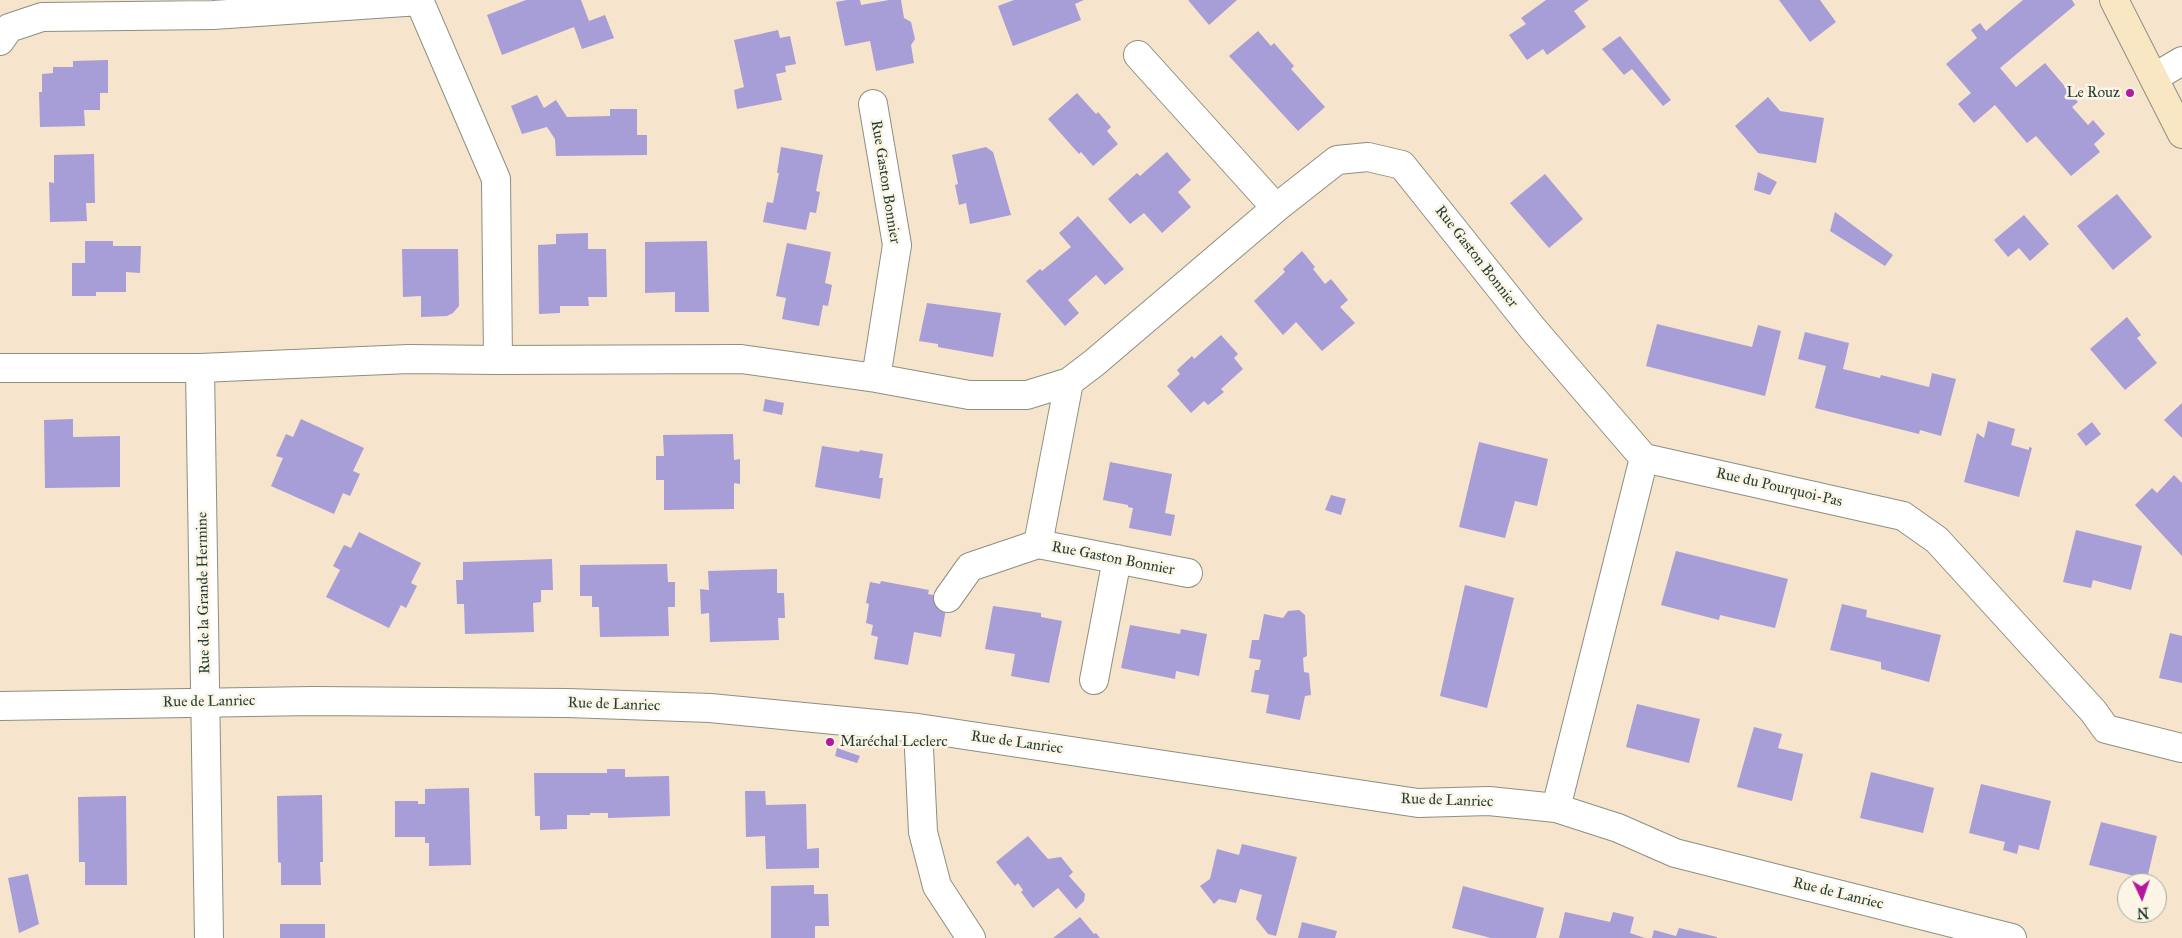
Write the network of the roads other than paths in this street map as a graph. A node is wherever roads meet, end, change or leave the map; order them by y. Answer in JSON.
{"nodes":[{"id":1,"x":2114,"y":0,"type":"edge"},
{"id":2,"x":420,"y":1,"type":"edge"},
{"id":3,"x":0,"y":41,"type":"edge"},
{"id":4,"x":1138,"y":55,"type":"dead end"},
{"id":5,"x":2182,"y":61,"type":"edge"},
{"id":6,"x":2154,"y":78,"type":"junction"},
{"id":7,"x":873,"y":104,"type":"dead end"},
{"id":8,"x":2182,"y":134,"type":"edge"},
{"id":9,"x":1276,"y":208,"type":"junction"},
{"id":10,"x":498,"y":360,"type":"junction"},
{"id":11,"x":0,"y":368,"type":"edge"},
{"id":12,"x":200,"y":368,"type":"junction"},
{"id":13,"x":876,"y":378,"type":"junction"},
{"id":14,"x":1069,"y":382,"type":"junction"},
{"id":15,"x":1644,"y":458,"type":"junction"},
{"id":16,"x":1038,"y":544,"type":"junction"},
{"id":17,"x":1117,"y":559,"type":"junction"},
{"id":18,"x":1188,"y":573,"type":"dead end"},
{"id":19,"x":948,"y":598,"type":"dead end"},
{"id":20,"x":1094,"y":680,"type":"dead end"},
{"id":21,"x":207,"y":702,"type":"junction"},
{"id":22,"x":0,"y":706,"type":"edge"},
{"id":23,"x":918,"y":728,"type":"junction"},
{"id":24,"x":2181,"y":748,"type":"edge"},
{"id":25,"x":1556,"y":808,"type":"junction"},
{"id":26,"x":209,"y":938,"type":"edge"},
{"id":27,"x":971,"y":938,"type":"edge"},
{"id":28,"x":2012,"y":938,"type":"edge"}],
"edges":[{"from":1,"to":6,"type":"main road"},
{"from":2,"to":3,"type":"street"},
{"from":2,"to":10,"type":"street"},
{"from":4,"to":9,"type":"street"},
{"from":5,"to":6,"type":"street"},
{"from":6,"to":8,"type":"main road"},
{"from":7,"to":13,"type":"street","name":"Rue Gaston Bonnier"},
{"from":9,"to":14,"type":"street","name":"Rue Gaston Bonnier"},
{"from":9,"to":15,"type":"street","name":"Rue Gaston Bonnier"},
{"from":10,"to":12,"type":"street","name":"Rue Gaston Bonnier"},
{"from":10,"to":13,"type":"street","name":"Rue Gaston Bonnier"},
{"from":11,"to":12,"type":"street","name":"Rue Gaston Bonnier"},
{"from":12,"to":21,"type":"street","name":"Rue de la Grande Hermine"},
{"from":13,"to":14,"type":"street","name":"Rue Gaston Bonnier"},
{"from":14,"to":16,"type":"street","name":"Rue Gaston Bonnier"},
{"from":15,"to":24,"type":"street","name":"Rue du Pourquoi-Pas"},
{"from":15,"to":25,"type":"street"},
{"from":16,"to":17,"type":"street","name":"Rue Gaston Bonnier"},
{"from":16,"to":19,"type":"street","name":"Rue Gaston Bonnier"},
{"from":17,"to":18,"type":"street","name":"Rue Gaston Bonnier"},
{"from":17,"to":20,"type":"street"},
{"from":21,"to":22,"type":"street","name":"Rue de Lanriec"},
{"from":21,"to":23,"type":"street","name":"Rue de Lanriec"},
{"from":21,"to":26,"type":"street","name":"Rue de la Grande Hermine"},
{"from":23,"to":25,"type":"street","name":"Rue de Lanriec"},
{"from":23,"to":27,"type":"street"},
{"from":25,"to":28,"type":"street","name":"Rue de Lanriec"}]}
